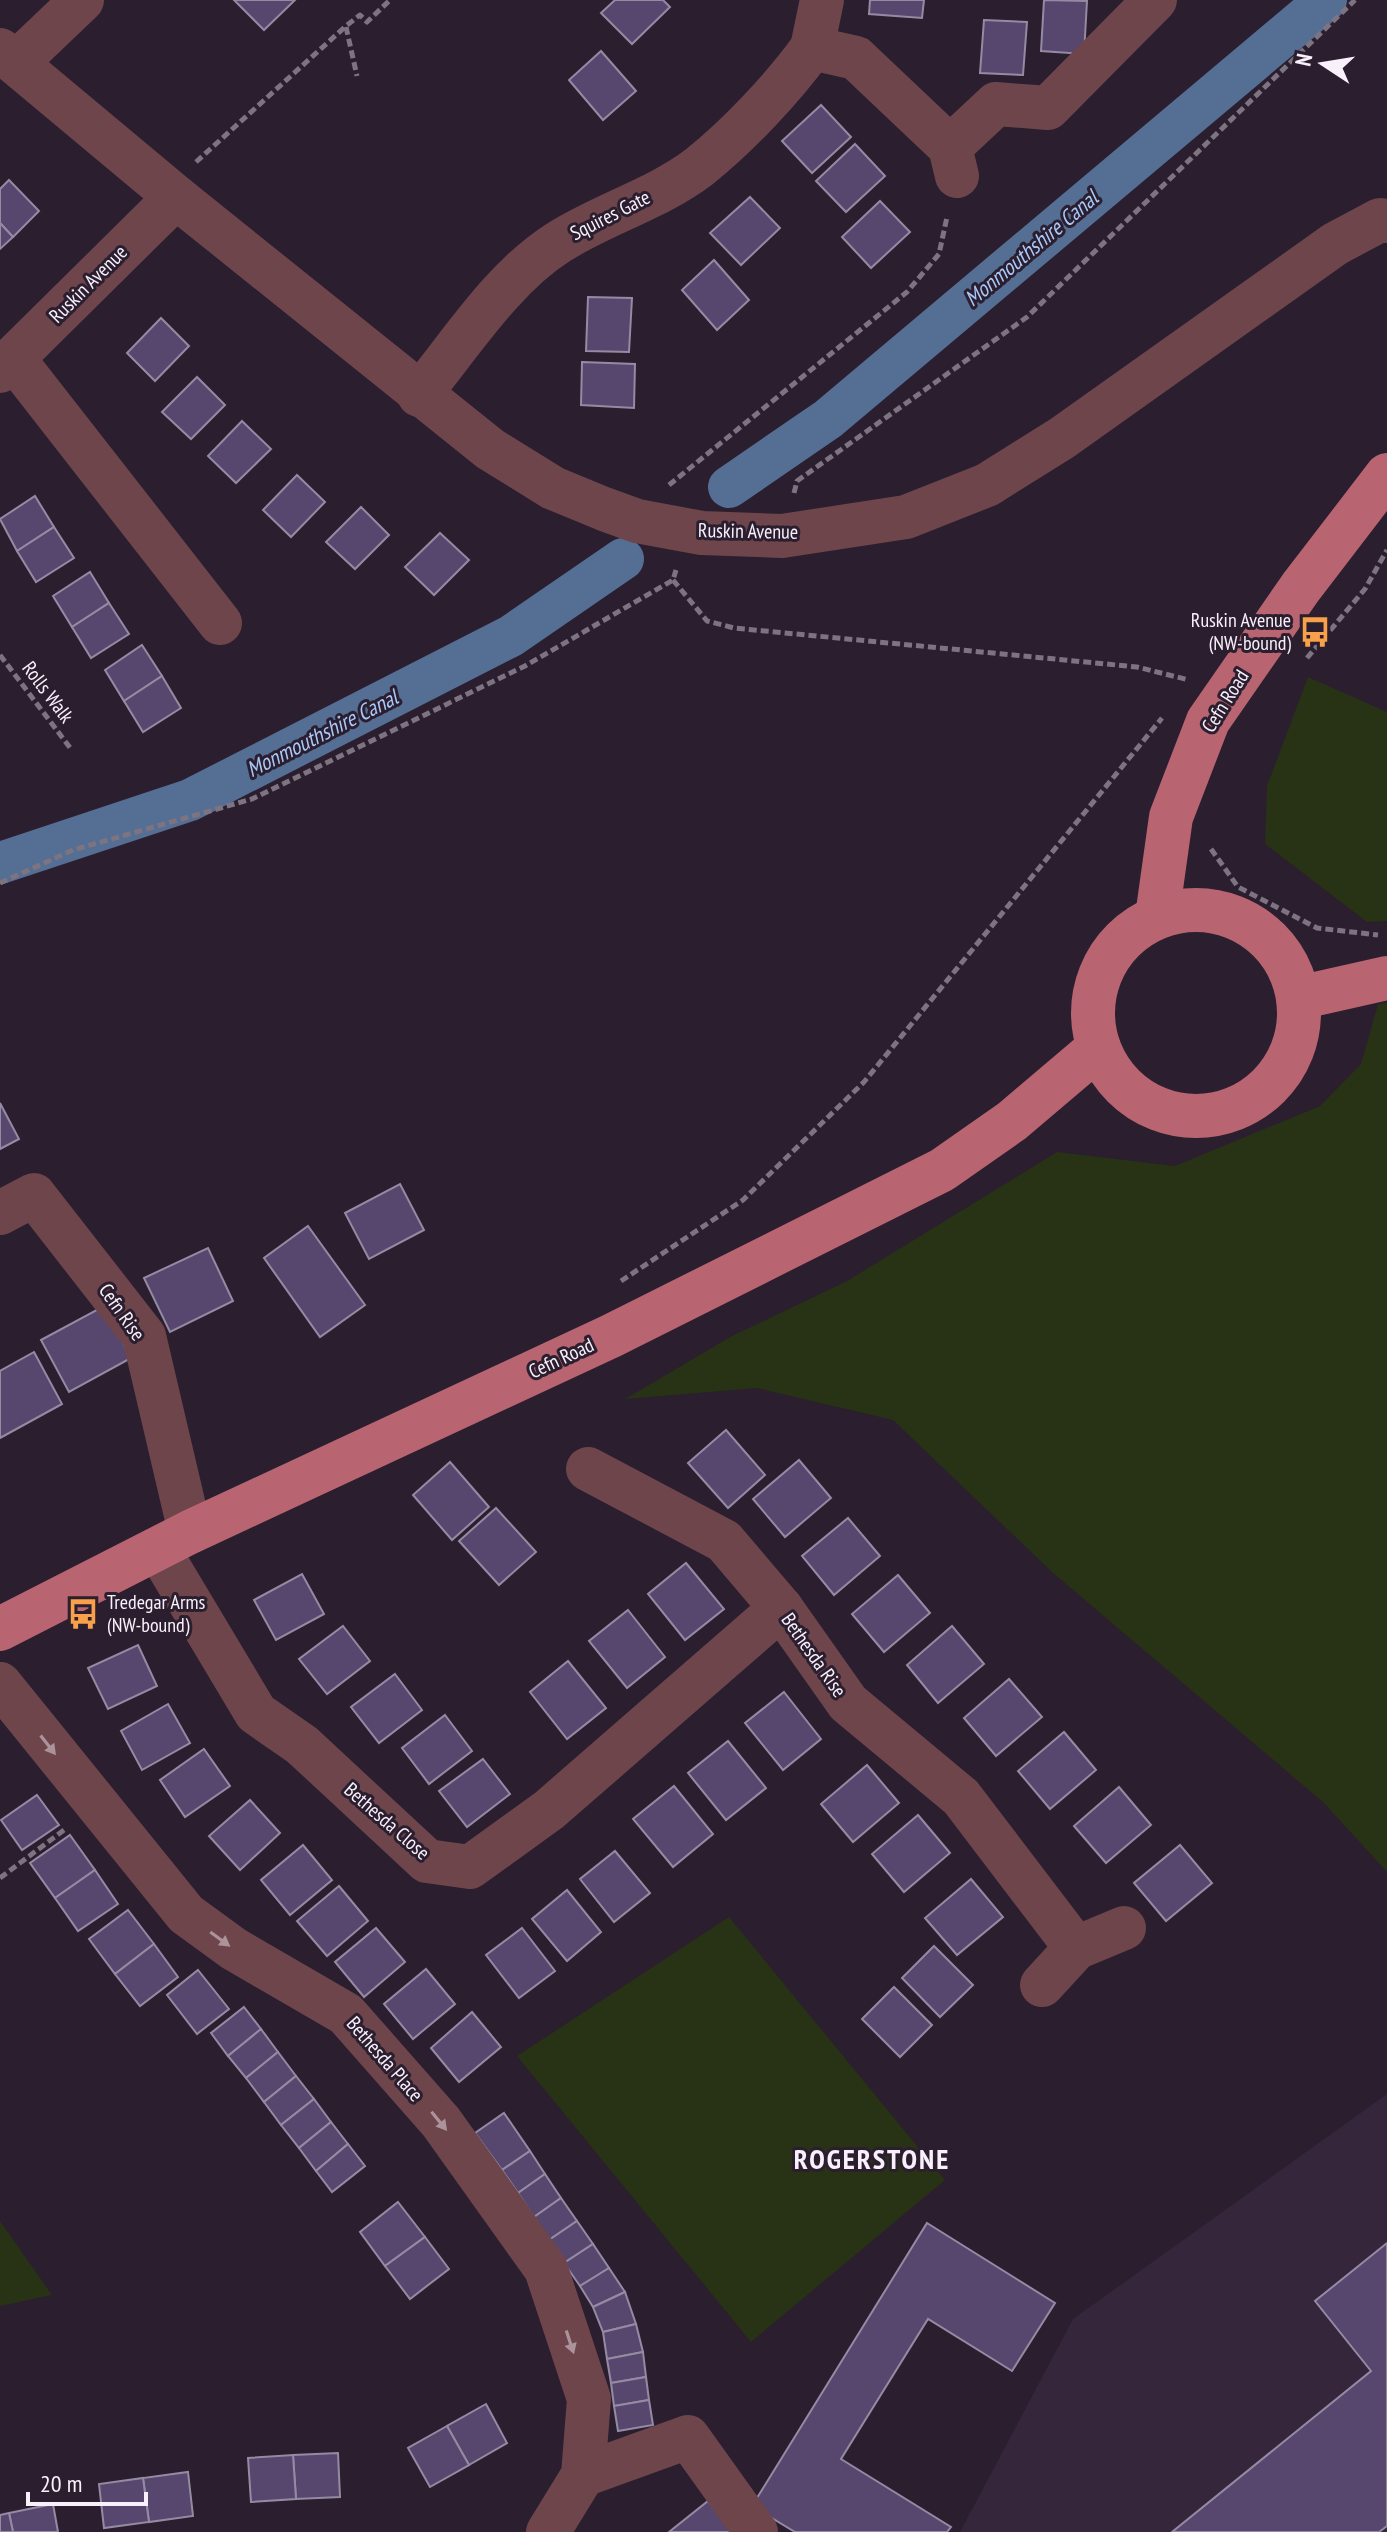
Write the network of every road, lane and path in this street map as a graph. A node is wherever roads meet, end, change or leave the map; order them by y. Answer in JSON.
{"nodes":[{"id":1,"x":82,"y":0,"type":"edge"},
{"id":2,"x":390,"y":0,"type":"edge"},
{"id":3,"x":822,"y":0,"type":"edge"},
{"id":4,"x":1155,"y":0,"type":"edge"},
{"id":5,"x":346,"y":26,"type":"junction"},
{"id":6,"x":812,"y":48,"type":"junction"},
{"id":7,"x":8,"y":56,"type":"edge"},
{"id":8,"x":357,"y":76,"type":"dead end"},
{"id":9,"x":953,"y":162,"type":"junction"},
{"id":10,"x":171,"y":193,"type":"junction"},
{"id":11,"x":1387,"y":221,"type":"edge"},
{"id":12,"x":6,"y":364,"type":"edge"},
{"id":13,"x":419,"y":395,"type":"junction"},
{"id":14,"x":1387,"y":475,"type":"edge"},
{"id":15,"x":629,"y":518,"type":"junction"},
{"id":16,"x":1387,"y":550,"type":"edge"},
{"id":17,"x":673,"y":580,"type":"dead end"},
{"id":18,"x":220,"y":623,"type":"dead end"},
{"id":19,"x":0,"y":655,"type":"edge"},
{"id":20,"x":1305,"y":660,"type":"dead end"},
{"id":21,"x":1183,"y":692,"type":"dead end"},
{"id":22,"x":1164,"y":715,"type":"dead end"},
{"id":23,"x":71,"y":749,"type":"dead end"},
{"id":24,"x":1209,"y":843,"type":"dead end"},
{"id":25,"x":1157,"y":917,"type":"junction"},
{"id":26,"x":1387,"y":937,"type":"edge"},
{"id":27,"x":1387,"y":978,"type":"edge"},
{"id":28,"x":1298,"y":998,"type":"junction"},
{"id":29,"x":1098,"y":1048,"type":"junction"},
{"id":30,"x":0,"y":1213,"type":"edge"},
{"id":31,"x":613,"y":1286,"type":"dead end"},
{"id":32,"x":588,"y":1469,"type":"dead end"},
{"id":33,"x":174,"y":1540,"type":"junction"},
{"id":34,"x":781,"y":1608,"type":"junction"},
{"id":35,"x":0,"y":1629,"type":"edge"},
{"id":36,"x":0,"y":1684,"type":"edge"},
{"id":37,"x":97,"y":1805,"type":"junction"},
{"id":38,"x":0,"y":1878,"type":"edge"},
{"id":39,"x":1124,"y":1928,"type":"dead end"},
{"id":40,"x":1076,"y":1948,"type":"junction"},
{"id":41,"x":1042,"y":1985,"type":"dead end"},
{"id":42,"x":583,"y":2475,"type":"junction"},
{"id":43,"x":548,"y":2532,"type":"edge"},
{"id":44,"x":756,"y":2532,"type":"edge"}],
"edges":[{"from":1,"to":7,"type":"street"},
{"from":2,"to":5,"type":"path"},
{"from":3,"to":6,"type":"street","name":"Squires Gate"},
{"from":4,"to":9,"type":"street"},
{"from":5,"to":8,"type":"path"},
{"from":5,"to":10,"type":"path"},
{"from":6,"to":9,"type":"street"},
{"from":6,"to":13,"type":"street","name":"Squires Gate"},
{"from":7,"to":10,"type":"street","name":"Ruskin Avenue"},
{"from":9,"to":15,"type":"path"},
{"from":10,"to":12,"type":"street","name":"Ruskin Avenue"},
{"from":10,"to":13,"type":"street","name":"Ruskin Avenue"},
{"from":11,"to":15,"type":"street","name":"Ruskin Avenue"},
{"from":12,"to":18,"type":"street"},
{"from":13,"to":15,"type":"street","name":"Ruskin Avenue"},
{"from":14,"to":25,"type":"main road","name":"Cefn Road"},
{"from":16,"to":20,"type":"path"},
{"from":17,"to":21,"type":"path"},
{"from":19,"to":23,"type":"path","name":"Rolls Walk"},
{"from":22,"to":31,"type":"path"},
{"from":24,"to":26,"type":"path"},
{"from":25,"to":28,"type":"main road"},
{"from":25,"to":29,"type":"main road"},
{"from":27,"to":28,"type":"main road"},
{"from":28,"to":29,"type":"main road"},
{"from":29,"to":33,"type":"main road","name":"Cefn Road"},
{"from":30,"to":33,"type":"street","name":"Cefn Rise"},
{"from":32,"to":34,"type":"street","name":"Bethesda Rise"},
{"from":33,"to":34,"type":"street","name":"Bethesda Close"},
{"from":33,"to":35,"type":"main road","name":"Cefn Road"},
{"from":34,"to":40,"type":"street","name":"Bethesda Rise"},
{"from":36,"to":37,"type":"street","name":"Bethesda Place","one_way":true},
{"from":37,"to":38,"type":"path"},
{"from":37,"to":42,"type":"street","name":"Bethesda Place","one_way":true},
{"from":39,"to":40,"type":"street"},
{"from":40,"to":41,"type":"street"},
{"from":42,"to":43,"type":"street","name":"Bethesda Place"},
{"from":42,"to":44,"type":"street"}]}
